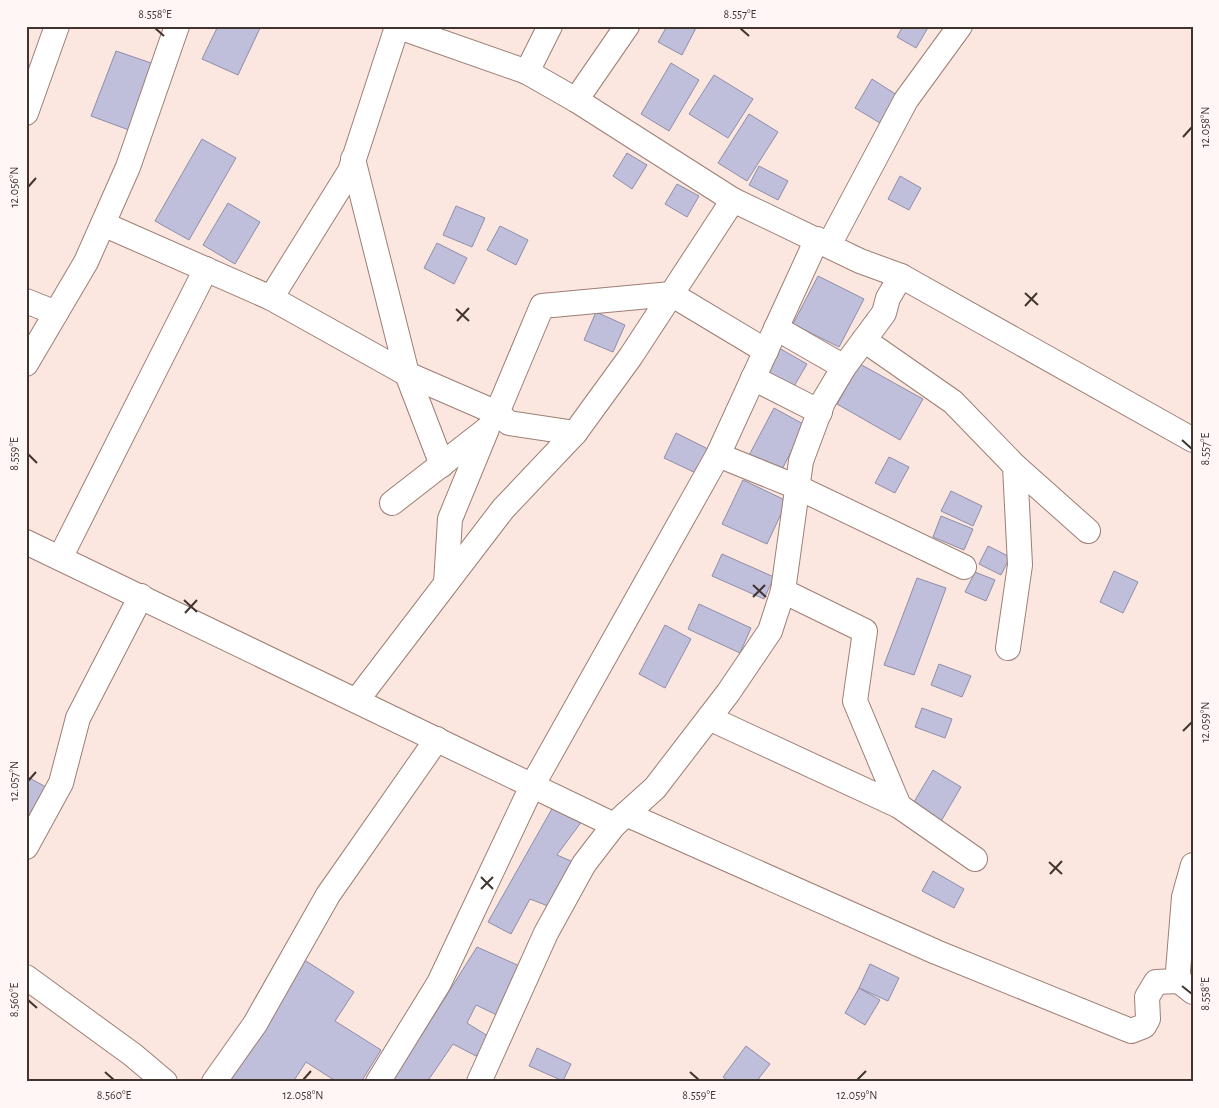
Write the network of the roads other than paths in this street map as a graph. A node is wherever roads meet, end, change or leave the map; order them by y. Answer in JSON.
{"nodes":[{"id":1,"x":57,"y":26,"type":"edge"},
{"id":2,"x":177,"y":26,"type":"edge"},
{"id":3,"x":397,"y":26,"type":"edge"},
{"id":4,"x":550,"y":26,"type":"edge"},
{"id":5,"x":627,"y":26,"type":"edge"},
{"id":6,"x":960,"y":26,"type":"edge"},
{"id":7,"x":527,"y":72,"type":"junction"},
{"id":8,"x":576,"y":100,"type":"junction"},
{"id":9,"x":26,"y":113,"type":"edge"},
{"id":10,"x":353,"y":159,"type":"junction"},
{"id":11,"x":733,"y":200,"type":"junction"},
{"id":12,"x":103,"y":224,"type":"junction"},
{"id":13,"x":823,"y":242,"type":"junction"},
{"id":14,"x":206,"y":270,"type":"junction"},
{"id":15,"x":901,"y":276,"type":"junction"},
{"id":16,"x":671,"y":294,"type":"junction"},
{"id":17,"x":271,"y":298,"type":"junction"},
{"id":18,"x":26,"y":301,"type":"edge"},
{"id":19,"x":56,"y":313,"type":"junction"},
{"id":20,"x":776,"y":328,"type":"junction"},
{"id":21,"x":864,"y":340,"type":"junction"},
{"id":22,"x":766,"y":351,"type":"junction"},
{"id":23,"x":26,"y":364,"type":"edge"},
{"id":24,"x":844,"y":367,"type":"junction"},
{"id":25,"x":407,"y":374,"type":"junction"},
{"id":26,"x":753,"y":378,"type":"junction"},
{"id":27,"x":820,"y":412,"type":"junction"},
{"id":28,"x":497,"y":422,"type":"junction"},
{"id":29,"x":575,"y":433,"type":"junction"},
{"id":30,"x":1193,"y":440,"type":"edge"},
{"id":31,"x":718,"y":455,"type":"junction"},
{"id":32,"x":442,"y":464,"type":"junction"},
{"id":33,"x":1015,"y":466,"type":"junction"},
{"id":34,"x":797,"y":487,"type":"junction"},
{"id":35,"x":392,"y":503,"type":"dead end"},
{"id":36,"x":1088,"y":531,"type":"dead end"},
{"id":37,"x":26,"y":542,"type":"edge"},
{"id":38,"x":60,"y":558,"type":"junction"},
{"id":39,"x":964,"y":566,"type":"dead end"},
{"id":40,"x":446,"y":583,"type":"junction"},
{"id":41,"x":783,"y":591,"type":"junction"},
{"id":42,"x":141,"y":596,"type":"junction"},
{"id":43,"x":1008,"y":648,"type":"dead end"},
{"id":44,"x":357,"y":700,"type":"junction"},
{"id":45,"x":709,"y":718,"type":"junction"},
{"id":46,"x":437,"y":739,"type":"junction"},
{"id":47,"x":532,"y":786,"type":"junction"},
{"id":48,"x":899,"y":806,"type":"junction"},
{"id":49,"x":620,"y":820,"type":"junction"},
{"id":50,"x":26,"y":847,"type":"edge"},
{"id":51,"x":975,"y":859,"type":"dead end"},
{"id":52,"x":1193,"y":865,"type":"edge"},
{"id":53,"x":26,"y":977,"type":"edge"},
{"id":54,"x":1186,"y":986,"type":"edge"},
{"id":55,"x":165,"y":1082,"type":"edge"},
{"id":56,"x":214,"y":1082,"type":"edge"},
{"id":57,"x":378,"y":1082,"type":"edge"},
{"id":58,"x":479,"y":1082,"type":"edge"}],
"edges":[{"from":1,"to":9,"type":"street"},
{"from":2,"to":12,"type":"street"},
{"from":3,"to":7,"type":"street"},
{"from":3,"to":10,"type":"street"},
{"from":4,"to":7,"type":"street"},
{"from":5,"to":8,"type":"street"},
{"from":6,"to":13,"type":"street"},
{"from":7,"to":8,"type":"street"},
{"from":8,"to":11,"type":"street"},
{"from":10,"to":17,"type":"street"},
{"from":10,"to":25,"type":"street"},
{"from":11,"to":13,"type":"street"},
{"from":11,"to":16,"type":"street"},
{"from":12,"to":14,"type":"street"},
{"from":12,"to":19,"type":"street"},
{"from":13,"to":15,"type":"street"},
{"from":13,"to":20,"type":"street"},
{"from":14,"to":17,"type":"street"},
{"from":14,"to":38,"type":"street"},
{"from":15,"to":21,"type":"street"},
{"from":15,"to":30,"type":"street"},
{"from":16,"to":22,"type":"street"},
{"from":16,"to":28,"type":"street"},
{"from":16,"to":29,"type":"street"},
{"from":17,"to":25,"type":"street"},
{"from":18,"to":19,"type":"street"},
{"from":19,"to":23,"type":"street"},
{"from":20,"to":22,"type":"street"},
{"from":20,"to":24,"type":"street"},
{"from":21,"to":24,"type":"street"},
{"from":21,"to":33,"type":"street"},
{"from":22,"to":26,"type":"street"},
{"from":24,"to":27,"type":"street"},
{"from":25,"to":28,"type":"street"},
{"from":25,"to":32,"type":"street"},
{"from":26,"to":27,"type":"street"},
{"from":26,"to":31,"type":"street"},
{"from":27,"to":34,"type":"street"},
{"from":28,"to":29,"type":"street"},
{"from":28,"to":32,"type":"street"},
{"from":28,"to":40,"type":"street"},
{"from":29,"to":40,"type":"street"},
{"from":31,"to":34,"type":"street"},
{"from":31,"to":47,"type":"street"},
{"from":32,"to":35,"type":"street"},
{"from":33,"to":36,"type":"street"},
{"from":33,"to":43,"type":"street"},
{"from":34,"to":39,"type":"street"},
{"from":34,"to":41,"type":"street"},
{"from":37,"to":38,"type":"street"},
{"from":38,"to":42,"type":"street"},
{"from":40,"to":44,"type":"street"},
{"from":41,"to":45,"type":"street"},
{"from":41,"to":48,"type":"street"},
{"from":42,"to":44,"type":"street"},
{"from":42,"to":50,"type":"street"},
{"from":44,"to":46,"type":"street"},
{"from":45,"to":48,"type":"street"},
{"from":45,"to":49,"type":"street"},
{"from":46,"to":47,"type":"street"},
{"from":46,"to":56,"type":"street"},
{"from":47,"to":49,"type":"street"},
{"from":47,"to":57,"type":"street"},
{"from":48,"to":51,"type":"street"},
{"from":49,"to":54,"type":"street"},
{"from":49,"to":58,"type":"street"},
{"from":52,"to":54,"type":"street"},
{"from":53,"to":55,"type":"street"}]}
